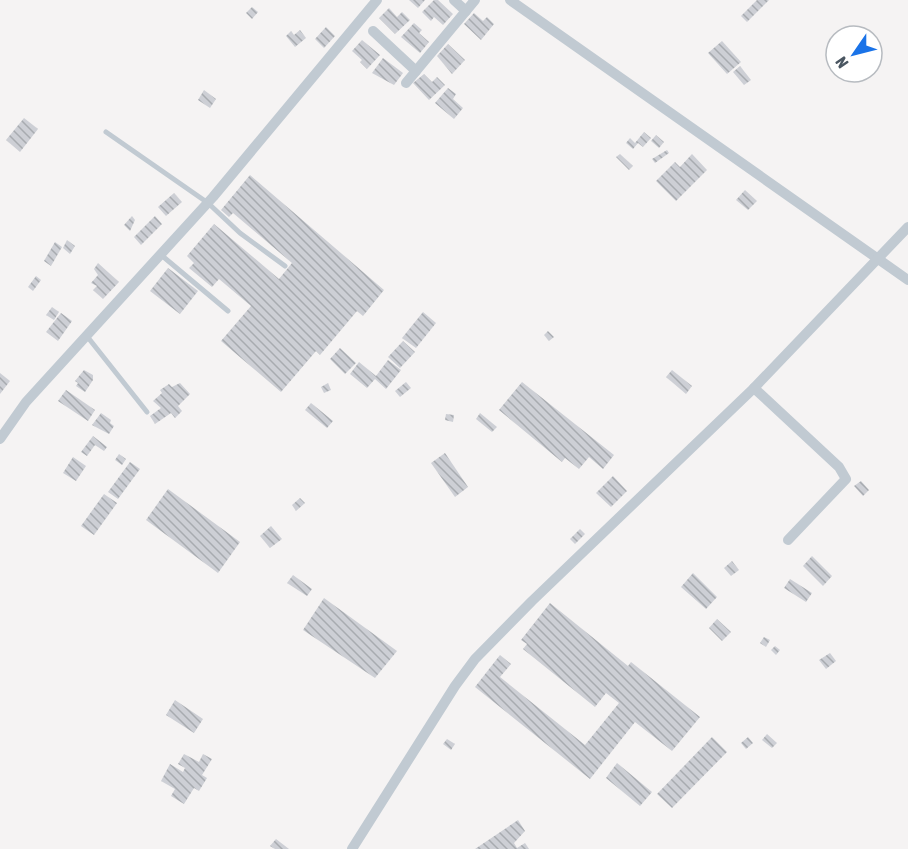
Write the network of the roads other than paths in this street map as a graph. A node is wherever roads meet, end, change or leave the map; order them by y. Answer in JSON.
{"nodes":[{"id":1,"x":377,"y":0,"type":"edge"},
{"id":2,"x":454,"y":0,"type":"edge"},
{"id":3,"x":475,"y":0,"type":"edge"},
{"id":4,"x":510,"y":0,"type":"edge"},
{"id":5,"x":466,"y":11,"type":"junction"},
{"id":6,"x":373,"y":31,"type":"dead end"},
{"id":7,"x":416,"y":71,"type":"junction"},
{"id":8,"x":406,"y":83,"type":"dead end"},
{"id":9,"x":106,"y":132,"type":"dead end"},
{"id":10,"x":208,"y":203,"type":"junction"},
{"id":11,"x":908,"y":227,"type":"edge"},
{"id":12,"x":160,"y":254,"type":"junction"},
{"id":13,"x":879,"y":258,"type":"junction"},
{"id":14,"x":285,"y":266,"type":"dead end"},
{"id":15,"x":908,"y":280,"type":"edge"},
{"id":16,"x":228,"y":311,"type":"dead end"},
{"id":17,"x":86,"y":335,"type":"junction"},
{"id":18,"x":753,"y":388,"type":"junction"},
{"id":19,"x":147,"y":412,"type":"dead end"},
{"id":20,"x":0,"y":439,"type":"edge"},
{"id":21,"x":788,"y":540,"type":"dead end"},
{"id":22,"x":352,"y":849,"type":"edge"}],
"edges":[{"from":1,"to":10,"type":"street"},
{"from":2,"to":5,"type":"street"},
{"from":3,"to":5,"type":"street"},
{"from":4,"to":13,"type":"street"},
{"from":5,"to":7,"type":"street"},
{"from":6,"to":7,"type":"street"},
{"from":7,"to":8,"type":"street"},
{"from":9,"to":10,"type":"lane"},
{"from":10,"to":12,"type":"street"},
{"from":10,"to":14,"type":"lane"},
{"from":11,"to":13,"type":"street"},
{"from":12,"to":16,"type":"lane"},
{"from":12,"to":17,"type":"street"},
{"from":13,"to":15,"type":"street"},
{"from":13,"to":18,"type":"street"},
{"from":17,"to":19,"type":"lane"},
{"from":17,"to":20,"type":"street"},
{"from":18,"to":21,"type":"street"},
{"from":18,"to":22,"type":"street"}]}
